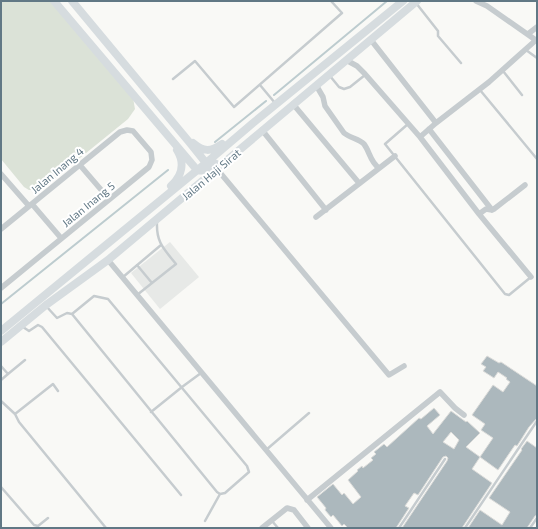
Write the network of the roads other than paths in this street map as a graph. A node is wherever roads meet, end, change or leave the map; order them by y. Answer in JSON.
{"nodes":[{"id":1,"x":54,"y":1,"type":"edge"},
{"id":2,"x":72,"y":1,"type":"edge"},
{"id":3,"x":331,"y":1,"type":"edge"},
{"id":4,"x":403,"y":1,"type":"edge"},
{"id":5,"x":476,"y":1,"type":"edge"},
{"id":6,"x":414,"y":2,"type":"edge"},
{"id":7,"x":485,"y":4,"type":"edge"},
{"id":8,"x":537,"y":27,"type":"edge"},
{"id":9,"x":528,"y":34,"type":"junction"},
{"id":10,"x":371,"y":40,"type":"junction"},
{"id":11,"x":536,"y":40,"type":"edge"},
{"id":12,"x":351,"y":44,"type":"junction"},
{"id":13,"x":524,"y":49,"type":"junction"},
{"id":14,"x":537,"y":58,"type":"edge"},
{"id":15,"x":346,"y":60,"type":"junction"},
{"id":16,"x":461,"y":63,"type":"dead end"},
{"id":17,"x":503,"y":70,"type":"junction"},
{"id":18,"x":365,"y":74,"type":"junction"},
{"id":19,"x":328,"y":75,"type":"junction"},
{"id":20,"x":173,"y":79,"type":"dead end"},
{"id":21,"x":260,"y":85,"type":"junction"},
{"id":22,"x":316,"y":85,"type":"junction"},
{"id":23,"x":480,"y":89,"type":"junction"},
{"id":24,"x":289,"y":93,"type":"junction"},
{"id":25,"x":522,"y":95,"type":"dead end"},
{"id":26,"x":276,"y":104,"type":"junction"},
{"id":27,"x":293,"y":104,"type":"junction"},
{"id":28,"x":253,"y":123,"type":"junction"},
{"id":29,"x":436,"y":123,"type":"junction"},
{"id":30,"x":409,"y":124,"type":"junction"},
{"id":31,"x":429,"y":129,"type":"junction"},
{"id":32,"x":127,"y":130,"type":"joint"},
{"id":33,"x":262,"y":130,"type":"junction"},
{"id":34,"x":183,"y":135,"type":"junction"},
{"id":35,"x":420,"y":137,"type":"junction"},
{"id":36,"x":170,"y":138,"type":"junction"},
{"id":37,"x":395,"y":156,"type":"junction"},
{"id":38,"x":537,"y":159,"type":"edge"},
{"id":39,"x":79,"y":164,"type":"junction"},
{"id":40,"x":203,"y":168,"type":"junction"},
{"id":41,"x":379,"y":168,"type":"junction"},
{"id":42,"x":217,"y":169,"type":"junction"},
{"id":43,"x":2,"y":177,"type":"edge"},
{"id":44,"x":359,"y":183,"type":"junction"},
{"id":45,"x":525,"y":185,"type":"dead end"},
{"id":46,"x":182,"y":198,"type":"junction"},
{"id":47,"x":110,"y":199,"type":"junction"},
{"id":48,"x":30,"y":205,"type":"junction"},
{"id":49,"x":326,"y":210,"type":"junction"},
{"id":50,"x":492,"y":210,"type":"junction"},
{"id":51,"x":479,"y":214,"type":"junction"},
{"id":52,"x":316,"y":217,"type":"dead end"},
{"id":53,"x":157,"y":219,"type":"junction"},
{"id":54,"x":1,"y":229,"type":"edge"},
{"id":55,"x":61,"y":238,"type":"junction"},
{"id":56,"x":161,"y":245,"type":"junction"},
{"id":57,"x":108,"y":260,"type":"junction"},
{"id":58,"x":137,"y":265,"type":"junction"},
{"id":59,"x":79,"y":267,"type":"junction"},
{"id":60,"x":531,"y":277,"type":"joint"},
{"id":61,"x":123,"y":278,"type":"junction"},
{"id":62,"x":152,"y":283,"type":"junction"},
{"id":63,"x":1,"y":288,"type":"edge"},
{"id":64,"x":137,"y":295,"type":"junction"},
{"id":65,"x":46,"y":305,"type":"junction"},
{"id":66,"x":72,"y":314,"type":"junction"},
{"id":67,"x":22,"y":325,"type":"junction"},
{"id":68,"x":1,"y":331,"type":"edge"},
{"id":69,"x":1,"y":342,"type":"edge"},
{"id":70,"x":25,"y":360,"type":"dead end"},
{"id":71,"x":1,"y":366,"type":"edge"},
{"id":72,"x":404,"y":366,"type":"dead end"},
{"id":73,"x":202,"y":372,"type":"junction"},
{"id":74,"x":8,"y":374,"type":"junction"},
{"id":75,"x":1,"y":380,"type":"edge"},
{"id":76,"x":182,"y":387,"type":"junction"},
{"id":77,"x":58,"y":391,"type":"dead end"},
{"id":78,"x":1,"y":401,"type":"edge"},
{"id":79,"x":151,"y":412,"type":"junction"},
{"id":80,"x":15,"y":414,"type":"junction"},
{"id":81,"x":310,"y":414,"type":"dead end"},
{"id":82,"x":464,"y":415,"type":"dead end"},
{"id":83,"x":537,"y":421,"type":"edge"},
{"id":84,"x":266,"y":450,"type":"junction"},
{"id":85,"x":445,"y":459,"type":"dead end"},
{"id":86,"x":1,"y":487,"type":"edge"},
{"id":87,"x":220,"y":494,"type":"junction"},
{"id":88,"x":181,"y":495,"type":"dead end"},
{"id":89,"x":307,"y":500,"type":"junction"},
{"id":90,"x":48,"y":518,"type":"dead end"},
{"id":91,"x":537,"y":518,"type":"edge"},
{"id":92,"x":272,"y":520,"type":"junction"},
{"id":93,"x":205,"y":521,"type":"dead end"},
{"id":94,"x":106,"y":528,"type":"edge"},
{"id":95,"x":262,"y":528,"type":"edge"},
{"id":96,"x":278,"y":528,"type":"edge"},
{"id":97,"x":308,"y":528,"type":"edge"},
{"id":98,"x":330,"y":528,"type":"edge"},
{"id":99,"x":399,"y":528,"type":"edge"},
{"id":100,"x":465,"y":528,"type":"edge"},
{"id":101,"x":530,"y":528,"type":"edge"}],
"edges":[{"from":1,"to":36,"type":"main road"},
{"from":2,"to":34,"type":"main road"},
{"from":3,"to":21,"type":"lane"},
{"from":4,"to":12,"type":"main road","name":"Jalan Haji Sirat"},
{"from":5,"to":7,"type":"street"},
{"from":6,"to":10,"type":"main road","name":"Jalan Haji Sirat"},
{"from":6,"to":12,"type":"main road"},
{"from":6,"to":16,"type":"lane"},
{"from":7,"to":9,"type":"street"},
{"from":8,"to":9,"type":"street"},
{"from":9,"to":11,"type":"street"},
{"from":10,"to":15,"type":"main road","name":"Jalan Haji Sirat"},
{"from":10,"to":29,"type":"street"},
{"from":11,"to":13,"type":"street"},
{"from":12,"to":24,"type":"main road","name":"Jalan Haji Sirat"},
{"from":13,"to":14,"type":"lane"},
{"from":13,"to":17,"type":"street"},
{"from":15,"to":18,"type":"street"},
{"from":15,"to":19,"type":"main road","name":"Jalan Haji Sirat"},
{"from":15,"to":24,"type":"main road"},
{"from":17,"to":23,"type":"street"},
{"from":17,"to":25,"type":"lane"},
{"from":18,"to":19,"type":"lane"},
{"from":18,"to":30,"type":"street"},
{"from":19,"to":22,"type":"main road","name":"Jalan Haji Sirat"},
{"from":20,"to":21,"type":"lane"},
{"from":21,"to":26,"type":"lane"},
{"from":22,"to":27,"type":"main road","name":"Jalan Haji Sirat"},
{"from":22,"to":41,"type":"street"},
{"from":23,"to":29,"type":"street"},
{"from":23,"to":38,"type":"lane"},
{"from":24,"to":26,"type":"main road","name":"Jalan Haji Sirat"},
{"from":26,"to":28,"type":"main road","name":"Jalan Haji Sirat"},
{"from":27,"to":33,"type":"main road","name":"Jalan Haji Sirat"},
{"from":27,"to":40,"type":"main road"},
{"from":27,"to":44,"type":"street"},
{"from":28,"to":34,"type":"main road"},
{"from":28,"to":40,"type":"main road","name":"Jalan Haji Sirat"},
{"from":29,"to":31,"type":"street"},
{"from":30,"to":35,"type":"street"},
{"from":30,"to":37,"type":"lane"},
{"from":31,"to":35,"type":"street"},
{"from":31,"to":50,"type":"street"},
{"from":32,"to":39,"type":"street","name":"Jalan Inang 4"},
{"from":32,"to":47,"type":"street","name":"Jalan Inang 5"},
{"from":33,"to":42,"type":"main road","name":"Jalan Haji Sirat"},
{"from":33,"to":49,"type":"street"},
{"from":34,"to":40,"type":"main road"},
{"from":35,"to":51,"type":"street"},
{"from":36,"to":40,"type":"main road"},
{"from":36,"to":59,"type":"main road"},
{"from":37,"to":41,"type":"street"},
{"from":37,"to":60,"type":"lane"},
{"from":39,"to":47,"type":"street"},
{"from":39,"to":48,"type":"street","name":"Jalan Inang 4"},
{"from":40,"to":46,"type":"main road"},
{"from":40,"to":59,"type":"main road","name":"Jalan Haji Sirat"},
{"from":41,"to":44,"type":"street"},
{"from":42,"to":46,"type":"main road","name":"Jalan Haji Sirat"},
{"from":42,"to":72,"type":"street"},
{"from":43,"to":48,"type":"street"},
{"from":44,"to":49,"type":"street"},
{"from":45,"to":50,"type":"street"},
{"from":46,"to":53,"type":"main road","name":"Jalan Haji Sirat"},
{"from":47,"to":55,"type":"street","name":"Jalan Inang 5"},
{"from":48,"to":54,"type":"street","name":"Jalan Inang 4"},
{"from":48,"to":55,"type":"street"},
{"from":49,"to":52,"type":"street"},
{"from":50,"to":51,"type":"street"},
{"from":51,"to":60,"type":"street"},
{"from":53,"to":56,"type":"lane"},
{"from":53,"to":57,"type":"main road","name":"Jalan Haji Sirat"},
{"from":55,"to":63,"type":"street","name":"Jalan Inang 5"},
{"from":56,"to":58,"type":"lane"},
{"from":56,"to":62,"type":"lane"},
{"from":57,"to":61,"type":"street"},
{"from":57,"to":65,"type":"main road","name":"Jalan Haji Sirat"},
{"from":58,"to":61,"type":"lane"},
{"from":58,"to":62,"type":"lane"},
{"from":59,"to":68,"type":"main road","name":"Jalan Haji Sirat"},
{"from":61,"to":64,"type":"street"},
{"from":62,"to":64,"type":"lane"},
{"from":64,"to":73,"type":"street"},
{"from":65,"to":66,"type":"lane"},
{"from":65,"to":67,"type":"main road","name":"Jalan Haji Sirat"},
{"from":66,"to":76,"type":"lane"},
{"from":66,"to":79,"type":"lane"},
{"from":67,"to":69,"type":"main road","name":"Jalan Haji Sirat"},
{"from":67,"to":88,"type":"lane"},
{"from":70,"to":74,"type":"lane"},
{"from":71,"to":74,"type":"lane"},
{"from":73,"to":76,"type":"lane"},
{"from":73,"to":84,"type":"street"},
{"from":74,"to":75,"type":"lane"},
{"from":76,"to":79,"type":"lane"},
{"from":76,"to":87,"type":"lane"},
{"from":77,"to":80,"type":"lane"},
{"from":78,"to":80,"type":"lane"},
{"from":79,"to":87,"type":"lane"},
{"from":80,"to":94,"type":"lane"},
{"from":81,"to":84,"type":"lane"},
{"from":82,"to":89,"type":"street"},
{"from":83,"to":100,"type":"lane"},
{"from":84,"to":89,"type":"street"},
{"from":85,"to":99,"type":"lane"},
{"from":86,"to":90,"type":"lane"},
{"from":87,"to":93,"type":"lane"},
{"from":89,"to":98,"type":"street"},
{"from":91,"to":101,"type":"lane"},
{"from":92,"to":95,"type":"street"},
{"from":92,"to":96,"type":"lane"},
{"from":92,"to":97,"type":"street"}]}
